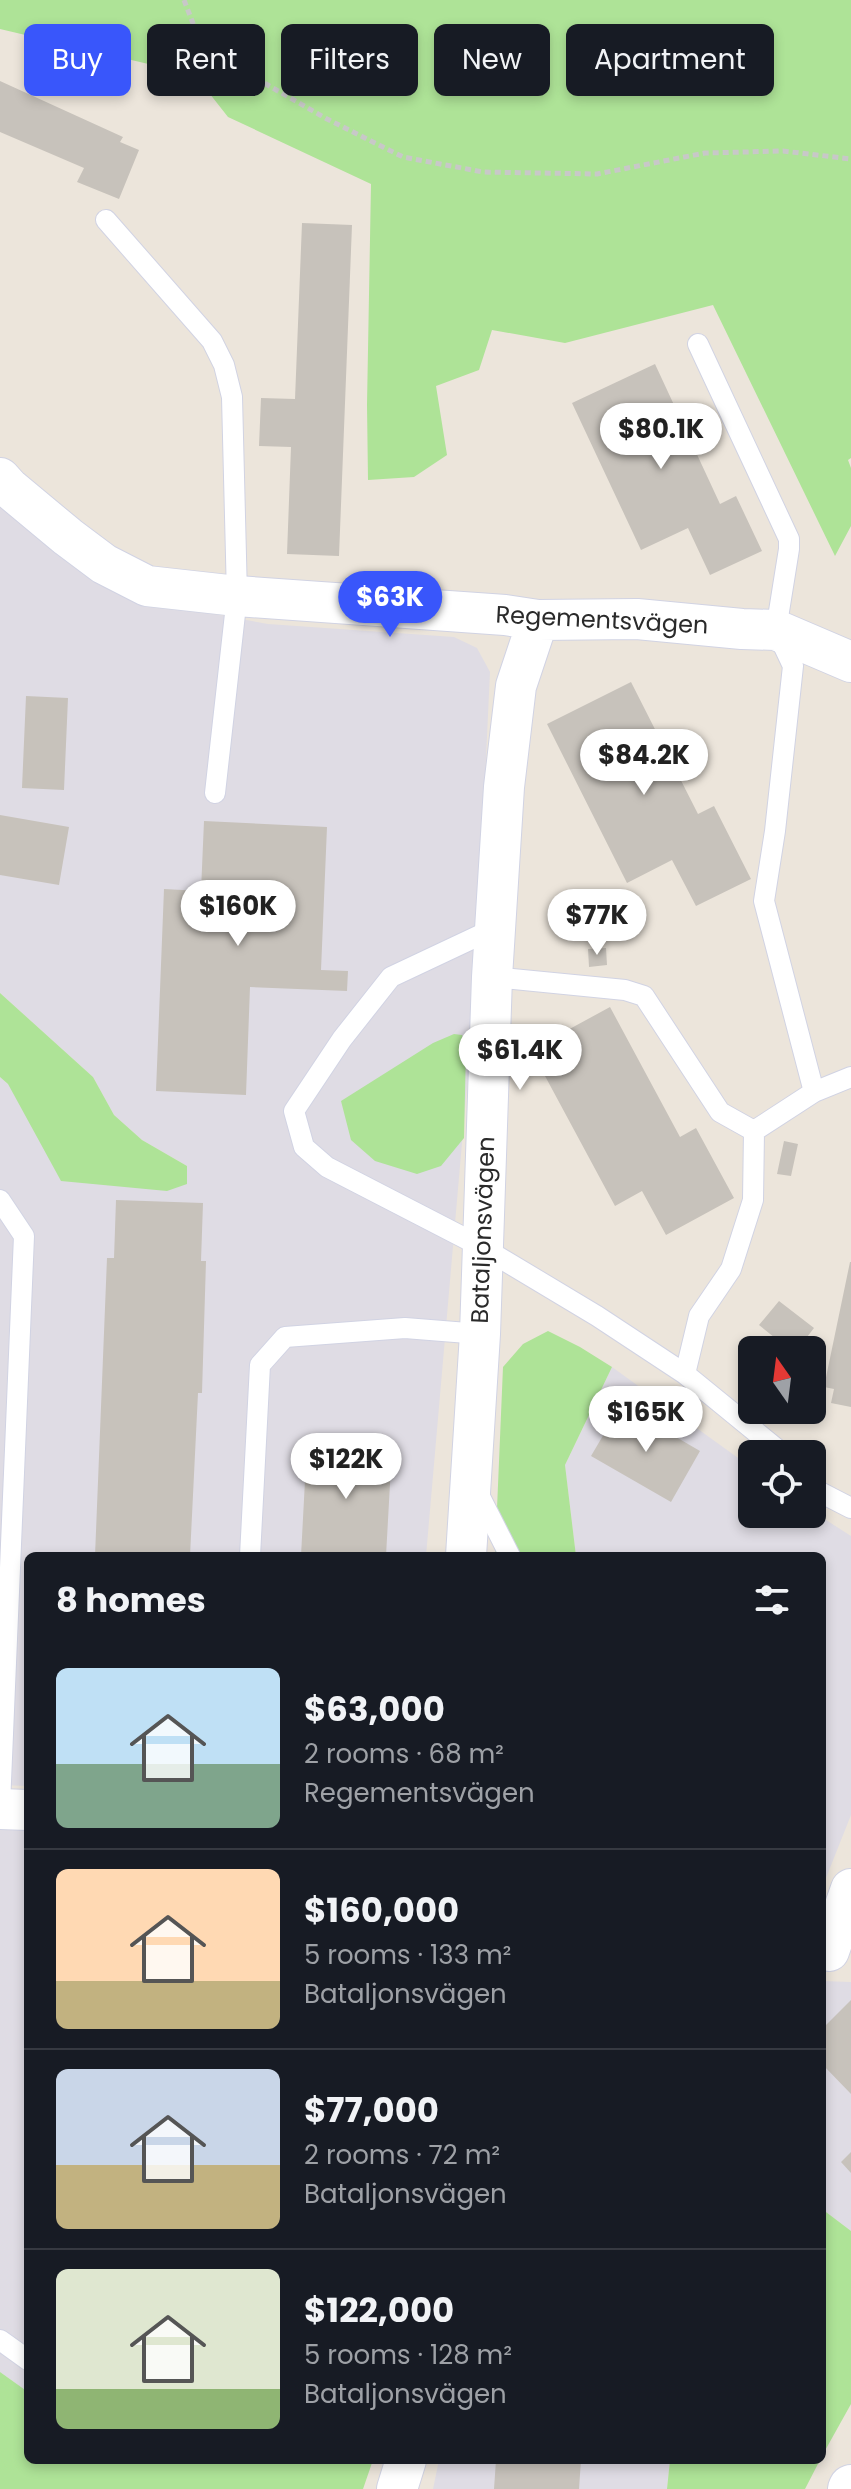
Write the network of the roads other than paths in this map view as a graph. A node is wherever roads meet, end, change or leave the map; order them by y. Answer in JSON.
{"nodes":[{"id":1,"x":106,"y":220,"type":"dead end"},
{"id":2,"x":698,"y":344,"type":"dead end"},
{"id":3,"x":0,"y":478,"type":"edge"},
{"id":4,"x":237,"y":596,"type":"junction"},
{"id":5,"x":538,"y":620,"type":"junction"},
{"id":6,"x":776,"y":630,"type":"junction"},
{"id":7,"x":851,"y":662,"type":"edge"},
{"id":8,"x":215,"y":793,"type":"dead end"},
{"id":9,"x":495,"y":928,"type":"junction"},
{"id":10,"x":492,"y":977,"type":"junction"},
{"id":11,"x":851,"y":1077,"type":"edge"},
{"id":12,"x":814,"y":1092,"type":"junction"},
{"id":13,"x":754,"y":1131,"type":"junction"},
{"id":14,"x":0,"y":1200,"type":"edge"},
{"id":15,"x":482,"y":1247,"type":"junction"},
{"id":16,"x":480,"y":1334,"type":"junction"},
{"id":17,"x":685,"y":1374,"type":"junction"},
{"id":18,"x":766,"y":1440,"type":"edge"},
{"id":19,"x":471,"y":1478,"type":"junction"},
{"id":20,"x":826,"y":1495,"type":"edge"},
{"id":21,"x":851,"y":1508,"type":"edge"},
{"id":22,"x":250,"y":1552,"type":"edge"},
{"id":23,"x":466,"y":1552,"type":"edge"},
{"id":24,"x":508,"y":1552,"type":"edge"},
{"id":25,"x":0,"y":1807,"type":"edge"},
{"id":26,"x":24,"y":1810,"type":"edge"},
{"id":27,"x":851,"y":1889,"type":"edge"},
{"id":28,"x":829,"y":1951,"type":"dead end"},
{"id":29,"x":0,"y":2340,"type":"edge"},
{"id":30,"x":24,"y":2357,"type":"edge"},
{"id":31,"x":405,"y":2464,"type":"edge"},
{"id":32,"x":397,"y":2489,"type":"edge"}],
"edges":[{"from":1,"to":4,"type":"lane"},
{"from":2,"to":6,"type":"lane"},
{"from":3,"to":4,"type":"street","name":"Regementsvägen"},
{"from":4,"to":5,"type":"street","name":"Regementsvägen"},
{"from":4,"to":8,"type":"lane"},
{"from":5,"to":6,"type":"street","name":"Regementsvägen"},
{"from":5,"to":9,"type":"street","name":"Bataljonsvägen"},
{"from":6,"to":7,"type":"street","name":"Regementsvägen"},
{"from":6,"to":12,"type":"lane"},
{"from":9,"to":10,"type":"street","name":"Bataljonsvägen"},
{"from":9,"to":15,"type":"lane"},
{"from":10,"to":13,"type":"lane"},
{"from":10,"to":15,"type":"street","name":"Bataljonsvägen"},
{"from":11,"to":12,"type":"lane"},
{"from":12,"to":13,"type":"lane"},
{"from":13,"to":17,"type":"lane"},
{"from":14,"to":25,"type":"lane"},
{"from":15,"to":16,"type":"street","name":"Bataljonsvägen"},
{"from":15,"to":17,"type":"lane"},
{"from":16,"to":19,"type":"street","name":"Bataljonsvägen"},
{"from":16,"to":22,"type":"lane"},
{"from":17,"to":18,"type":"lane"},
{"from":19,"to":23,"type":"street","name":"Bataljonsvägen"},
{"from":19,"to":24,"type":"lane"},
{"from":20,"to":21,"type":"lane"},
{"from":25,"to":26,"type":"street"},
{"from":27,"to":28,"type":"street"},
{"from":29,"to":30,"type":"lane"},
{"from":31,"to":32,"type":"street"}]}
